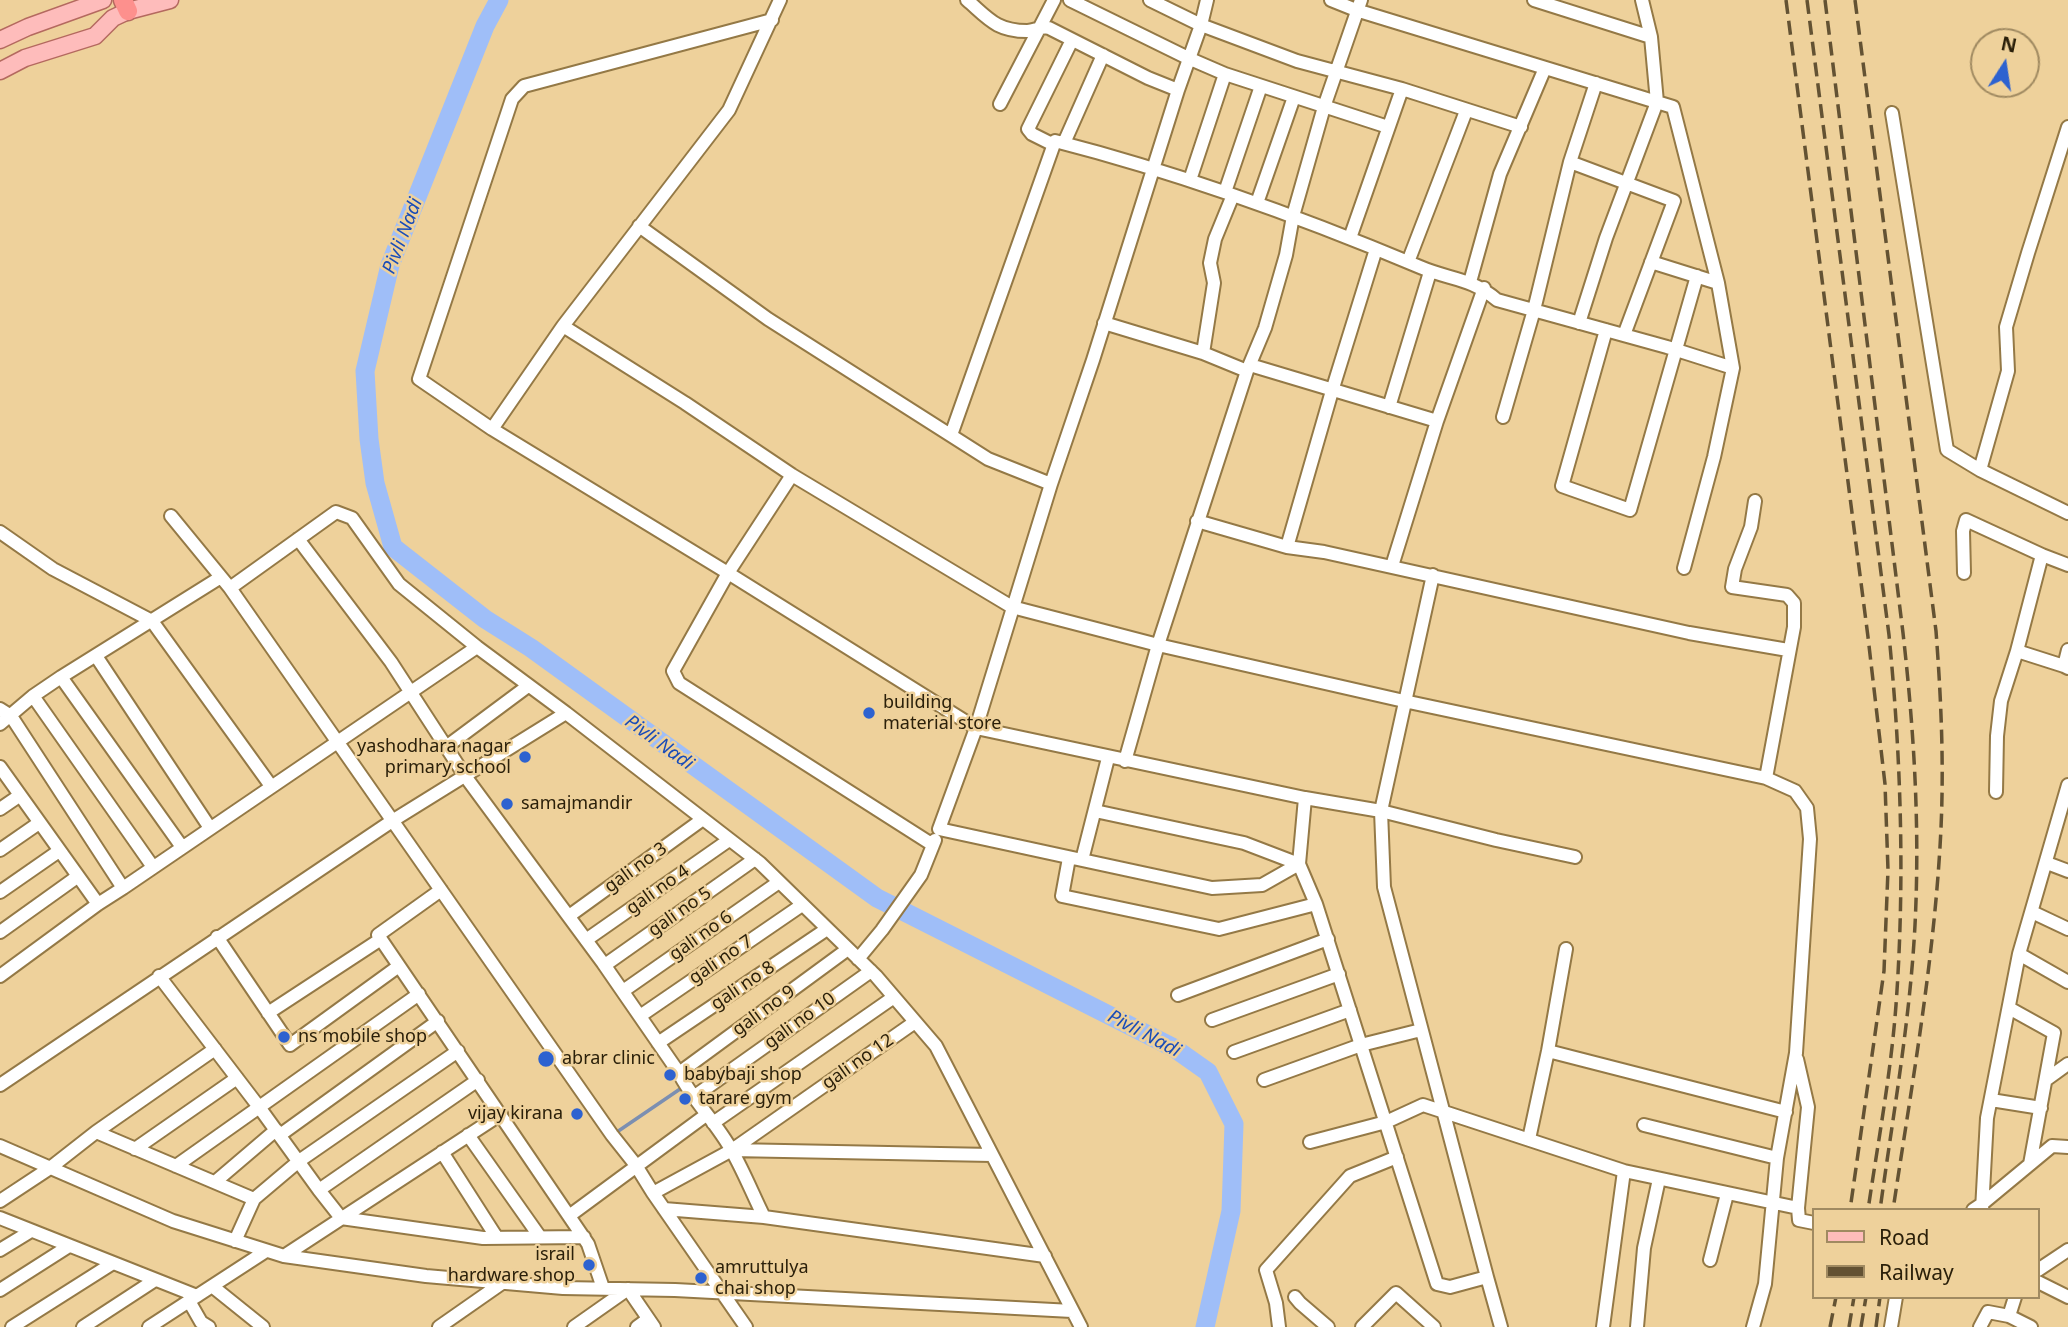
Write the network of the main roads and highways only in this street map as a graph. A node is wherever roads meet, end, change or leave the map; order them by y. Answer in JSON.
{"nodes":[{"id":1,"x":80,"y":0,"type":"edge"},
{"id":2,"x":103,"y":0,"type":"edge"},
{"id":3,"x":170,"y":0,"type":"edge"},
{"id":4,"x":122,"y":10,"type":"edge"},
{"id":5,"x":0,"y":34,"type":"edge"},
{"id":6,"x":0,"y":40,"type":"edge"},
{"id":7,"x":0,"y":62,"type":"edge"},
{"id":8,"x":0,"y":71,"type":"edge"}],
"edges":[{"from":1,"to":5,"type":"main road"},
{"from":2,"to":6,"type":"main road"},
{"from":3,"to":4,"type":"main road"},
{"from":4,"to":7,"type":"main road"},
{"from":4,"to":8,"type":"main road"}]}
